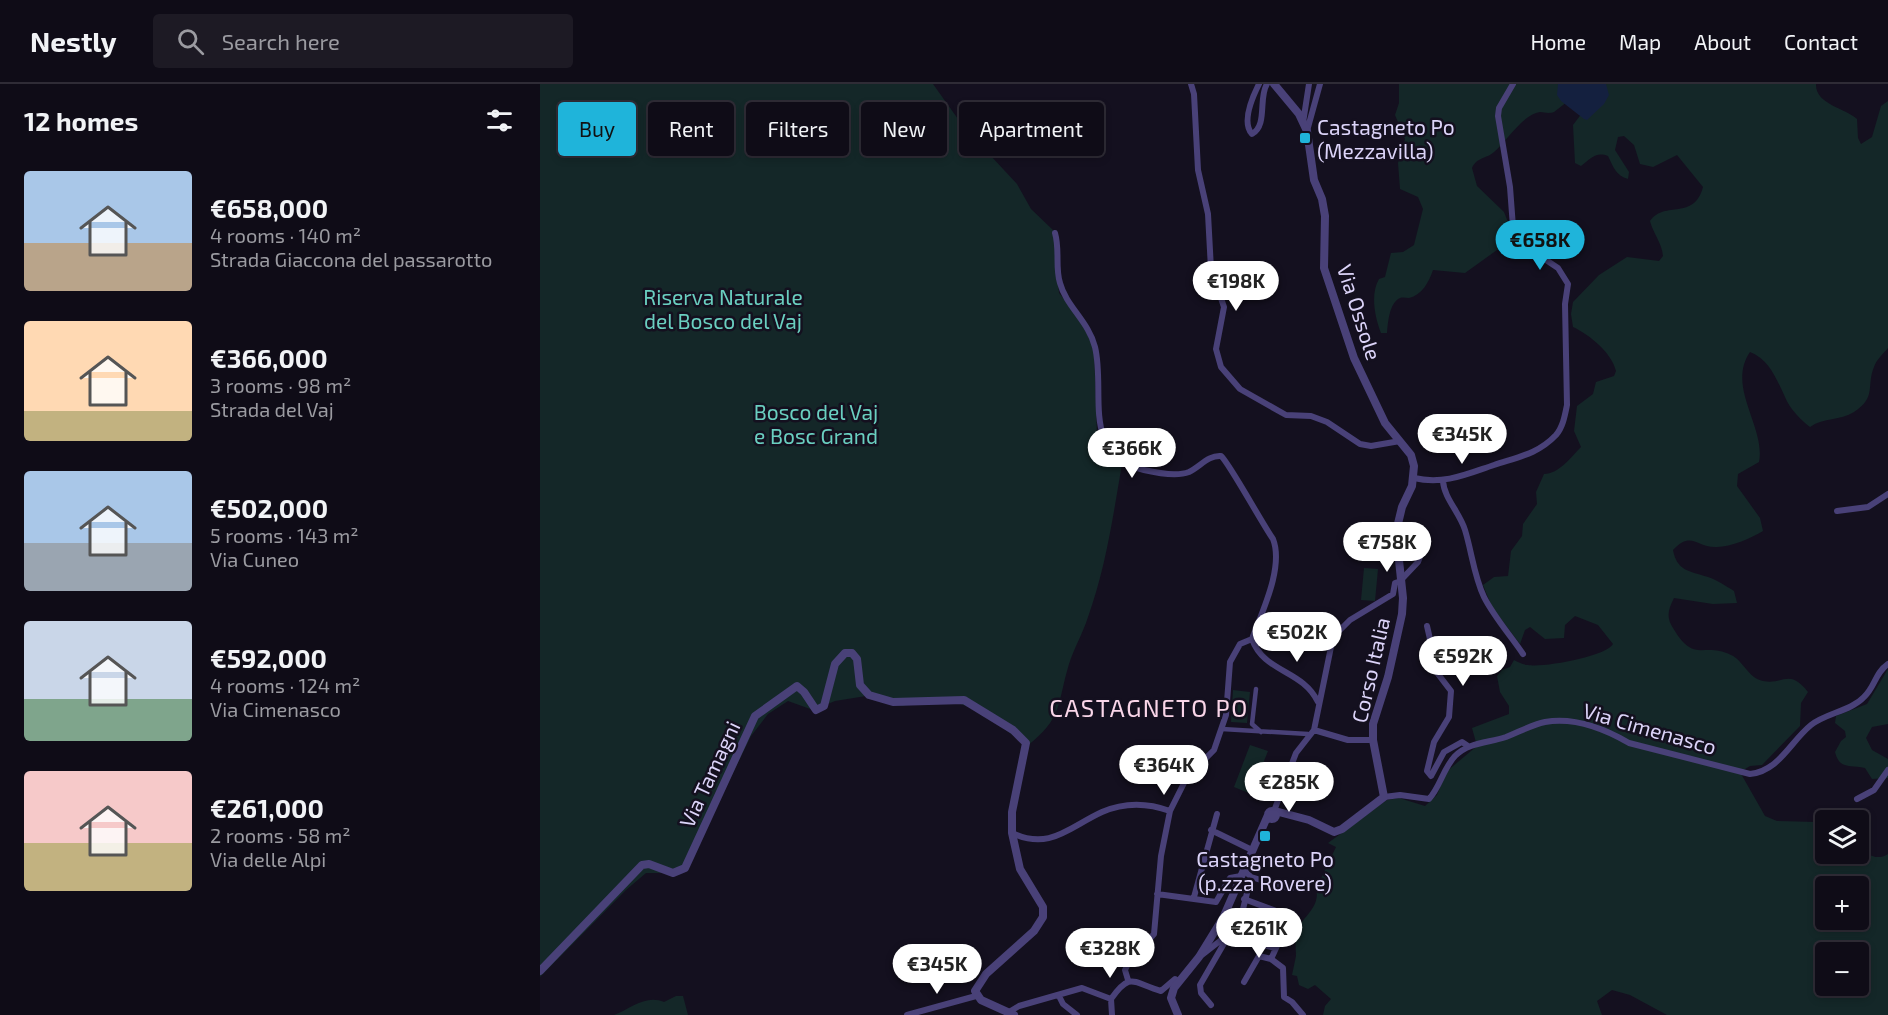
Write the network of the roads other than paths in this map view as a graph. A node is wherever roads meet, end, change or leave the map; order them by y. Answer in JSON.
{"nodes":[{"id":1,"x":1191,"y":84,"type":"edge"},
{"id":2,"x":1259,"y":84,"type":"edge"},
{"id":3,"x":1267,"y":84,"type":"edge"},
{"id":4,"x":1274,"y":84,"type":"edge"},
{"id":5,"x":1309,"y":84,"type":"edge"},
{"id":6,"x":1320,"y":84,"type":"edge"},
{"id":7,"x":1513,"y":84,"type":"edge"},
{"id":8,"x":1305,"y":127,"type":"junction"},
{"id":9,"x":1055,"y":233,"type":"dead end"},
{"id":10,"x":1400,"y":441,"type":"junction"},
{"id":11,"x":1414,"y":478,"type":"junction"},
{"id":12,"x":1443,"y":481,"type":"junction"},
{"id":13,"x":1888,"y":494,"type":"edge"},
{"id":14,"x":1837,"y":511,"type":"dead end"},
{"id":15,"x":1427,"y":539,"type":"dead end"},
{"id":16,"x":1401,"y":581,"type":"junction"},
{"id":17,"x":1427,"y":626,"type":"dead end"},
{"id":18,"x":1252,"y":639,"type":"junction"},
{"id":19,"x":1524,"y":654,"type":"dead end"},
{"id":20,"x":1888,"y":664,"type":"edge"},
{"id":21,"x":1256,"y":689,"type":"dead end"},
{"id":22,"x":1318,"y":702,"type":"junction"},
{"id":23,"x":1222,"y":729,"type":"junction"},
{"id":24,"x":1261,"y":732,"type":"junction"},
{"id":25,"x":1311,"y":732,"type":"junction"},
{"id":26,"x":1373,"y":740,"type":"junction"},
{"id":27,"x":1468,"y":746,"type":"junction"},
{"id":28,"x":1888,"y":770,"type":"edge"},
{"id":29,"x":1384,"y":797,"type":"junction"},
{"id":30,"x":1857,"y":799,"type":"dead end"},
{"id":31,"x":1170,"y":811,"type":"junction"},
{"id":32,"x":1217,"y":814,"type":"dead end"},
{"id":33,"x":1273,"y":814,"type":"junction"},
{"id":34,"x":1211,"y":830,"type":"junction"},
{"id":35,"x":1012,"y":833,"type":"junction"},
{"id":36,"x":1252,"y":850,"type":"junction"},
{"id":37,"x":1243,"y":873,"type":"junction"},
{"id":38,"x":1251,"y":876,"type":"junction"},
{"id":39,"x":1291,"y":889,"type":"dead end"},
{"id":40,"x":1157,"y":894,"type":"junction"},
{"id":41,"x":1194,"y":897,"type":"junction"},
{"id":42,"x":1245,"y":899,"type":"junction"},
{"id":43,"x":1238,"y":916,"type":"junction"},
{"id":44,"x":1283,"y":933,"type":"junction"},
{"id":45,"x":1226,"y":934,"type":"junction"},
{"id":46,"x":1276,"y":948,"type":"junction"},
{"id":47,"x":1199,"y":957,"type":"junction"},
{"id":48,"x":1271,"y":959,"type":"junction"},
{"id":49,"x":540,"y":970,"type":"edge"},
{"id":50,"x":1128,"y":981,"type":"junction"},
{"id":51,"x":1179,"y":982,"type":"junction"},
{"id":52,"x":1244,"y":982,"type":"dead end"},
{"id":53,"x":976,"y":996,"type":"junction"},
{"id":54,"x":1059,"y":996,"type":"junction"},
{"id":55,"x":1111,"y":999,"type":"junction"},
{"id":56,"x":1211,"y":1005,"type":"dead end"},
{"id":57,"x":1011,"y":1014,"type":"edge"},
{"id":58,"x":907,"y":1015,"type":"edge"},
{"id":59,"x":1077,"y":1015,"type":"edge"},
{"id":60,"x":1112,"y":1015,"type":"edge"},
{"id":61,"x":1178,"y":1015,"type":"edge"},
{"id":62,"x":1303,"y":1015,"type":"edge"}],
"edges":[{"from":1,"to":10,"type":"street"},
{"from":2,"to":3,"type":"street"},
{"from":4,"to":8,"type":"street","name":"Via Ossole"},
{"from":5,"to":8,"type":"street"},
{"from":6,"to":8,"type":"street"},
{"from":7,"to":12,"type":"street"},
{"from":8,"to":10,"type":"street","name":"Via Ossole"},
{"from":9,"to":18,"type":"street"},
{"from":10,"to":11,"type":"street","name":"Via Ossole"},
{"from":11,"to":12,"type":"street"},
{"from":11,"to":16,"type":"street","name":"Corso Italia"},
{"from":12,"to":19,"type":"street"},
{"from":13,"to":14,"type":"street"},
{"from":15,"to":16,"type":"street"},
{"from":16,"to":22,"type":"street"},
{"from":16,"to":26,"type":"street","name":"Corso Italia"},
{"from":17,"to":27,"type":"street","name":"Via Cimenasco"},
{"from":18,"to":22,"type":"street"},
{"from":18,"to":23,"type":"street"},
{"from":20,"to":27,"type":"street","name":"Via Cimenasco"},
{"from":21,"to":24,"type":"street"},
{"from":22,"to":25,"type":"street"},
{"from":23,"to":24,"type":"street"},
{"from":23,"to":31,"type":"street"},
{"from":24,"to":25,"type":"street"},
{"from":25,"to":26,"type":"street"},
{"from":25,"to":33,"type":"street"},
{"from":26,"to":29,"type":"street","name":"Corso Italia"},
{"from":27,"to":29,"type":"street"},
{"from":28,"to":30,"type":"street"},
{"from":29,"to":33,"type":"street"},
{"from":31,"to":35,"type":"street"},
{"from":31,"to":40,"type":"street"},
{"from":32,"to":34,"type":"street"},
{"from":33,"to":36,"type":"street"},
{"from":34,"to":36,"type":"street"},
{"from":34,"to":41,"type":"street"},
{"from":35,"to":49,"type":"street","name":"Via Tamagni"},
{"from":35,"to":53,"type":"street"},
{"from":36,"to":37,"type":"street"},
{"from":37,"to":38,"type":"street"},
{"from":37,"to":41,"type":"street"},
{"from":37,"to":47,"type":"street"},
{"from":38,"to":39,"type":"street"},
{"from":38,"to":42,"type":"street"},
{"from":40,"to":41,"type":"street"},
{"from":40,"to":50,"type":"street"},
{"from":42,"to":43,"type":"street"},
{"from":42,"to":44,"type":"street"},
{"from":43,"to":44,"type":"street"},
{"from":43,"to":45,"type":"street"},
{"from":44,"to":46,"type":"street"},
{"from":45,"to":46,"type":"street"},
{"from":45,"to":47,"type":"street"},
{"from":45,"to":56,"type":"street"},
{"from":46,"to":48,"type":"street"},
{"from":47,"to":51,"type":"street"},
{"from":48,"to":52,"type":"street"},
{"from":48,"to":62,"type":"street"},
{"from":50,"to":51,"type":"street"},
{"from":50,"to":55,"type":"street"},
{"from":51,"to":61,"type":"street"},
{"from":53,"to":57,"type":"street"},
{"from":53,"to":58,"type":"street"},
{"from":54,"to":55,"type":"street"},
{"from":54,"to":57,"type":"street"},
{"from":54,"to":59,"type":"street"},
{"from":55,"to":60,"type":"street"}]}
